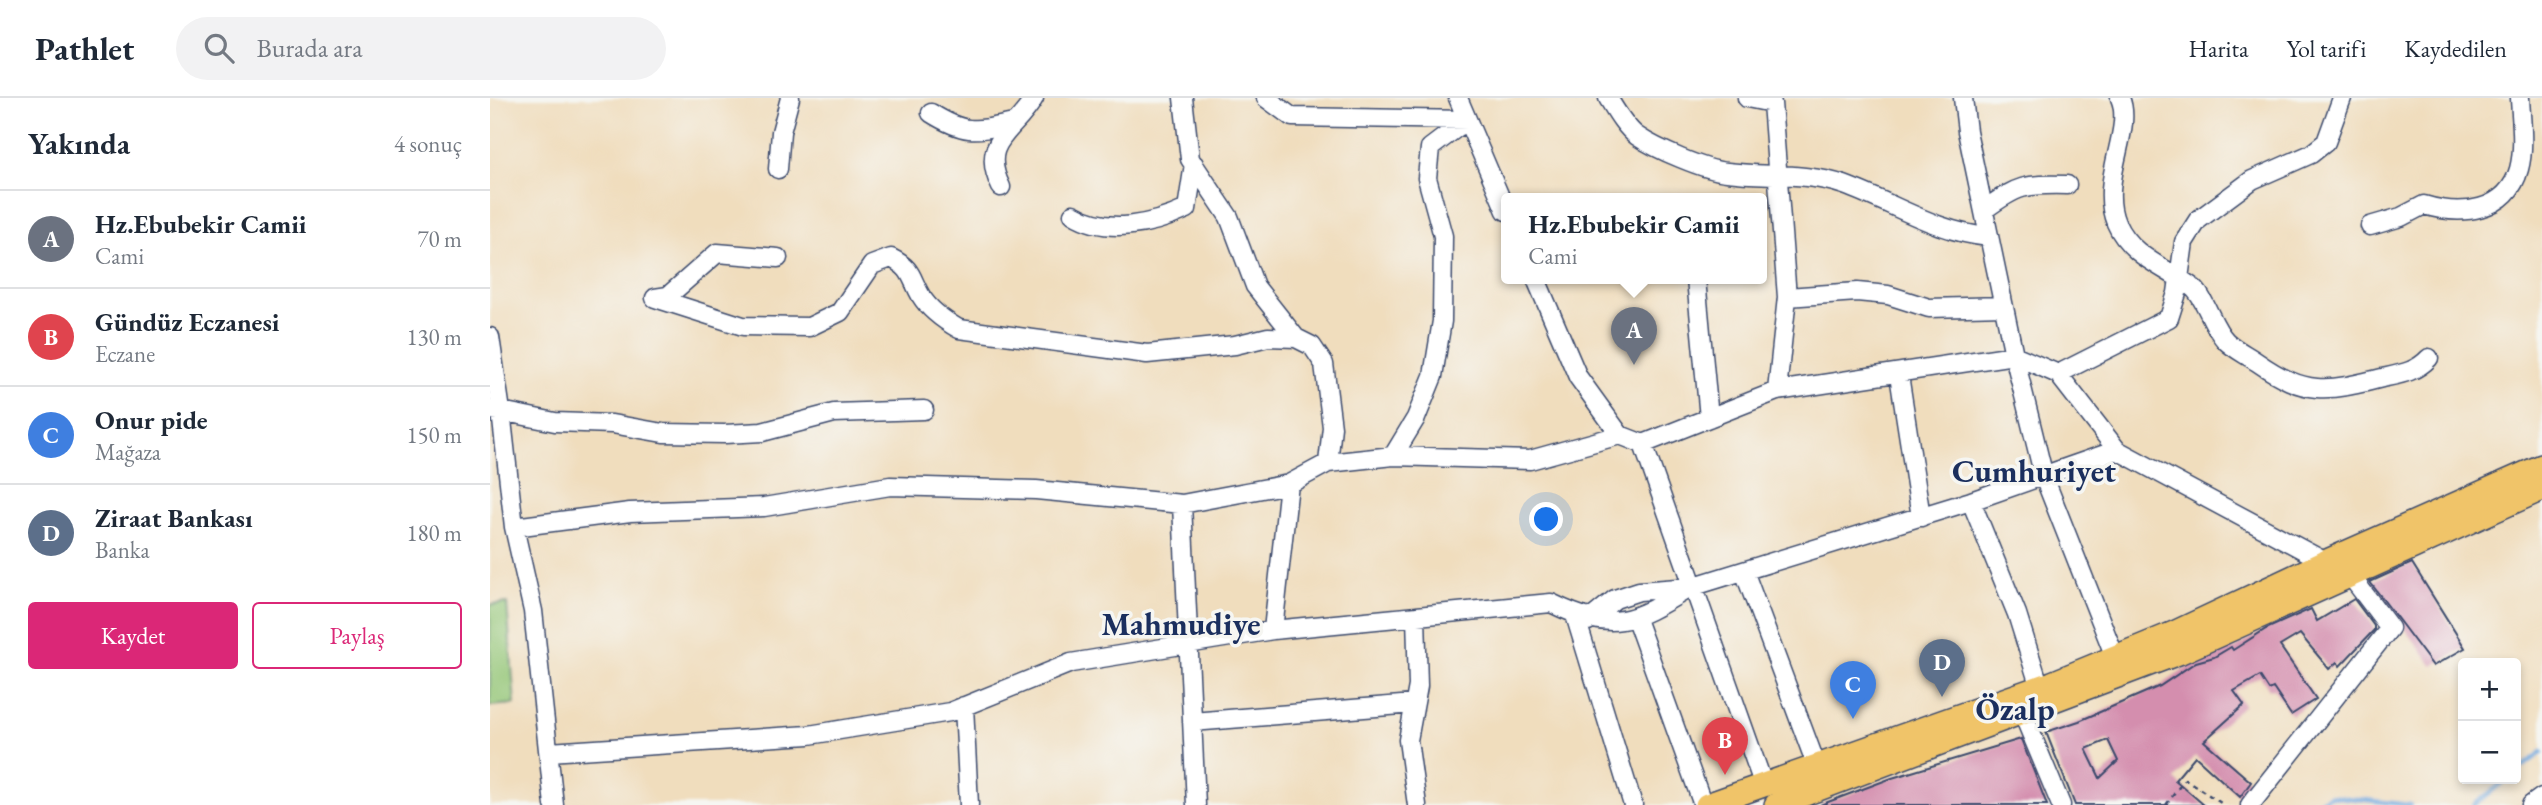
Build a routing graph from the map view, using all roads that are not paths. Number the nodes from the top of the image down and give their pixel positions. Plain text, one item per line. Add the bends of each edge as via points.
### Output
1 (790, 98) edge
2 (1034, 98) edge
3 (1183, 98) edge
4 (1266, 98) edge
5 (1458, 98) edge
6 (1608, 98) edge
7 (1747, 98) edge
8 (1964, 98) edge
9 (2120, 98) edge
10 (2342, 98) edge
11 (2520, 98) edge
12 (931, 113) dead end
13 (1467, 120) junction
14 (1014, 123) junction
15 (1194, 164) junction
16 (778, 169) dead end
17 (1777, 175) junction
18 (2067, 185) dead end
19 (1001, 187) dead end
20 (1501, 199) edge
21 (1984, 210) junction
22 (1073, 214) dead end
23 (2370, 226) dead end
24 (1989, 237) junction
25 (778, 258) dead end
26 (2178, 279) junction
27 (1537, 284) edge
28 (1696, 284) edge
29 (1787, 297) junction
30 (2003, 306) junction
31 (490, 337) edge
32 (1296, 338) junction
33 (2014, 355) junction
34 (2430, 358) dead end
35 (1899, 374) junction
36 (2058, 374) junction
37 (1777, 391) junction
38 (496, 410) edge
39 (924, 410) dead end
40 (1709, 418) junction
41 (1620, 435) junction
42 (1643, 444) junction
43 (2117, 450) junction
44 (1393, 456) junction
45 (1328, 463) junction
46 (2542, 466) edge
47 (2044, 477) junction
48 (1289, 484) junction
49 (2542, 489) edge
50 (1971, 501) junction
51 (1182, 503) junction
52 (1921, 517) junction
53 (514, 527) junction
54 (2325, 562) junction
55 (1744, 571) junction
56 (2350, 575) junction
57 (1691, 587) junction
58 (1416, 616) junction
59 (1581, 618) junction
60 (1636, 619) junction
61 (1273, 630) junction
62 (1189, 643) junction
63 (2115, 657) junction
64 (2040, 688) junction
65 (1415, 704) junction
66 (2018, 705) junction
67 (964, 706) junction
68 (1192, 722) junction
69 (549, 752) junction
70 (1817, 767) junction
71 (2542, 797) edge
72 (1775, 800) edge
73 (554, 805) edge
74 (969, 805) edge
75 (1196, 805) edge
76 (1417, 805) edge
77 (1633, 805) edge
78 (1705, 805) edge
79 (2061, 805) edge
80 (2250, 805) edge
81 (2531, 805) edge

1 - 16 street
2 - 14 street
3 - 15 street
4 - 13 street via 1292,117
5 - 13 street
6 - 17 street via 1636,135 1660,148 1724,172
7 - 17 street via 1772,103
8 - 21 street
9 - 26 street via 2126,111 2110,189 2116,222 2131,248
10 - 26 street via 2326,142 2311,154 2252,180 2197,220 2184,242
11 - 23 street via 2519,170 2504,195 2477,211 2448,212 2424,205 2401,218
12 - 14 street via 973,131
13 - 20 street
13 - 44 street via 1430,148 1427,178 1443,236 1442,321 1433,376 1416,418
14 - 19 street via 994,148 993,171
15 - 22 street via 1188,209 1174,215 1107,227
15 - 32 street via 1229,218 1255,286
17 - 24 street via 1843,185 1936,227
17 - 29 street
18 - 21 street via 2013,188
21 - 24 street
24 - 30 street
25 - 32 street via 717,253 668,296 654,298 743,326 809,327 840,312 872,265 891,258 907,267 922,298 942,320 960,330 1147,354 1268,337
26 - 34 street via 2195,289 2225,341 2285,382 2311,390 2355,385 2419,369
26 - 36 street via 2169,318
27 - 41 street via 1578,377
28 - 40 street
29 - 30 street via 1857,292 1888,295 1929,308
29 - 37 street
30 - 33 street
31 - 38 street
32 - 45 street via 1311,346 1324,364 1332,427
33 - 35 street
33 - 36 street
33 - 47 street
35 - 37 street
35 - 52 street
36 - 43 street
37 - 40 street
38 - 39 street via 555,422 725,434 762,432 834,413
38 - 53 street
40 - 42 street
41 - 42 street
41 - 44 street via 1530,460
42 - 57 street
43 - 47 street
43 - 54 street
44 - 45 street
45 - 48 street
46 - 54 main road
47 - 50 street
47 - 63 street
48 - 51 street
48 - 61 street
49 - 56 main road
50 - 52 street
50 - 64 street via 2017,614
51 - 53 street via 1036,489 890,486 764,507 630,512
51 - 62 street
52 - 55 street
53 - 69 street via 533,611
54 - 56 street
54 - 63 main road
55 - 57 street
55 - 70 street
56 - 66 main road via 2181,652
56 - 80 street via 2390,628
57 - 59 street via 1639,590
57 - 60 street
57 - 72 street
58 - 59 street via 1551,603
58 - 61 street
58 - 65 street
59 - 60 street
59 - 77 street
60 - 78 street
61 - 62 street
62 - 67 street via 1071,663
62 - 68 street
63 - 64 main road
64 - 66 main road
65 - 68 street
65 - 76 street via 1408,740
66 - 70 main road
66 - 72 main road
66 - 79 street
67 - 69 street via 809,735
67 - 74 street
68 - 75 street
69 - 73 street
70 - 72 main road
71 - 81 street
72 - 78 main road

